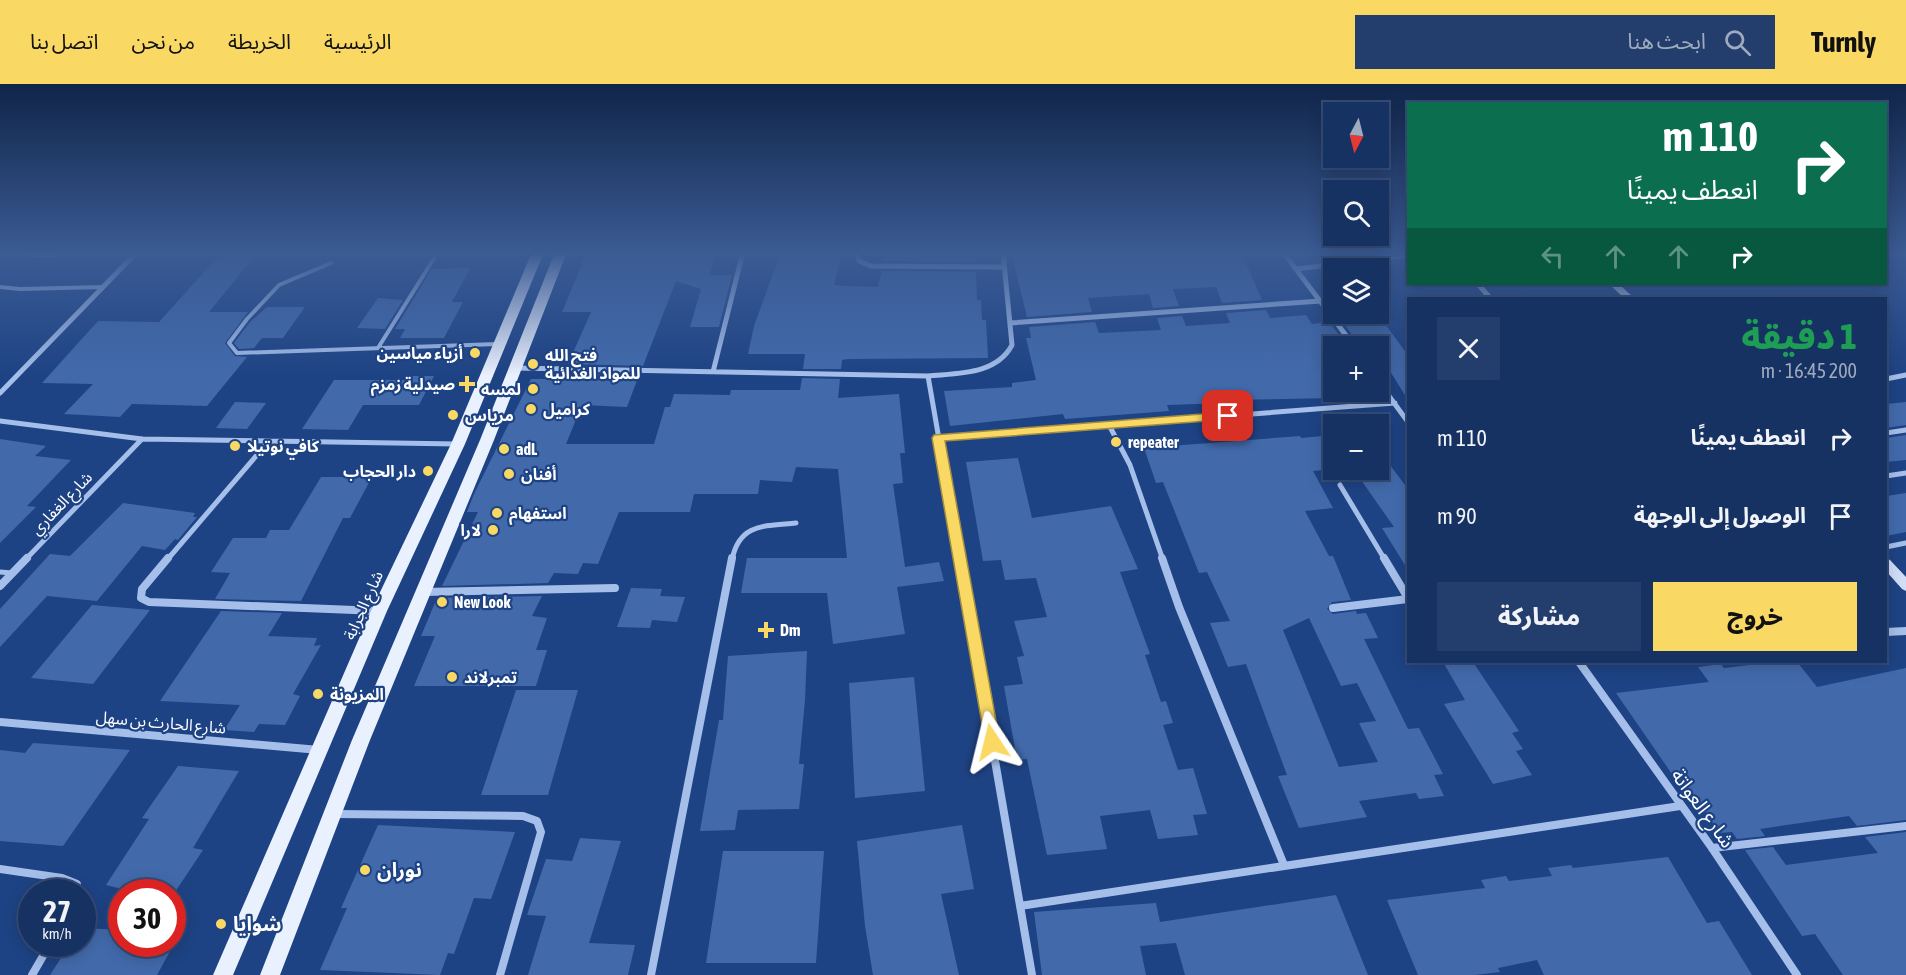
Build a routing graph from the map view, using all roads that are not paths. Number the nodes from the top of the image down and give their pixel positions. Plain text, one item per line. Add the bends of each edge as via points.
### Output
1 (97, 294) edge
2 (271, 294) edge
3 (412, 294) edge
4 (521, 294) edge
5 (544, 294) edge
6 (733, 294) edge
7 (1007, 294) edge
8 (1315, 294) edge
9 (1321, 301) junction
10 (1010, 323) junction
11 (1347, 336) edge
12 (500, 344) junction
13 (378, 348) junction
14 (514, 368) junction
15 (713, 372) junction
16 (1906, 375) edge
17 (928, 376) junction
18 (1887, 379) edge
19 (0, 393) edge
20 (1389, 395) edge
21 (1395, 403) junction
22 (0, 421) edge
23 (1407, 421) edge
24 (1109, 425) junction
25 (1906, 430) edge
26 (1887, 433) edge
27 (938, 438) junction
28 (142, 439) junction
29 (269, 441) junction
30 (458, 444) junction
31 (1906, 473) edge
32 (1887, 476) edge
33 (442, 477) junction
34 (471, 477) junction
35 (1340, 485) dead end
36 (796, 523) dead end
37 (1906, 543) edge
38 (1887, 547) edge
39 (1887, 564) edge
40 (0, 572) edge
41 (12, 573) junction
42 (0, 586) edge
43 (1906, 586) edge
44 (615, 588) dead end
45 (423, 592) junction
46 (1407, 597) edge
47 (1407, 599) edge
48 (1333, 608) dead end
49 (379, 611) junction
50 (1906, 631) edge
51 (1887, 632) edge
52 (1580, 663) edge
53 (0, 722) edge
54 (320, 750) junction
55 (1680, 806) junction
56 (334, 813) junction
57 (1906, 826) edge
58 (1712, 848) junction
59 (1284, 865) junction
60 (0, 869) edge
61 (64, 879) edge
62 (1020, 906) junction
63 (43, 957) edge
64 (32, 975) edge
65 (223, 975) edge
66 (270, 975) edge
67 (500, 975) edge
68 (651, 975) edge
69 (1032, 975) edge
70 (1797, 975) edge

1 - 19 street
2 - 13 lane via 229,343 237,352
3 - 13 lane
4 - 12 main road, شارع الجرابة
5 - 14 main road
6 - 15 street
7 - 10 street
8 - 9 street
9 - 10 street
9 - 11 street
10 - 17 street via 1012,345 999,363 972,371
12 - 13 lane
12 - 30 main road, شارع الجرابة
14 - 15 street
14 - 34 main road
15 - 17 street
16 - 18 street
17 - 27 street
20 - 21 street
21 - 23 street
21 - 24 street
22 - 28 street
24 - 27 street
24 - 59 street via 1130,465 1179,607
25 - 26 street
27 - 62 street
28 - 29 street
28 - 41 street, شارع الغفاري
29 - 30 street
29 - 49 street via 142,589 141,598 148,602
30 - 33 main road, شارع الجرابة
31 - 32 street
33 - 34 main road
33 - 49 main road, شارع الجرابة
34 - 45 main road
35 - 46 street
36 - 68 street via 755,527 739,536 734,549
37 - 38 street
39 - 43 street
40 - 41 lane
41 - 42 street, شارع الغفاري
44 - 45 street
45 - 56 main road via 360,740
47 - 48 street
49 - 54 main road, شارع الجرابة
50 - 51 street
52 - 55 street, شارع العواتة
53 - 54 street, شارع الحارث بن سهل
54 - 65 main road, شارع الجرابة
55 - 58 street, شارع العواتة
55 - 59 street
56 - 66 main road
56 - 67 street via 524,816 537,820 541,832
57 - 58 street
58 - 70 street, شارع العواتة
59 - 62 street
60 - 61 street
62 - 69 street
63 - 64 street

